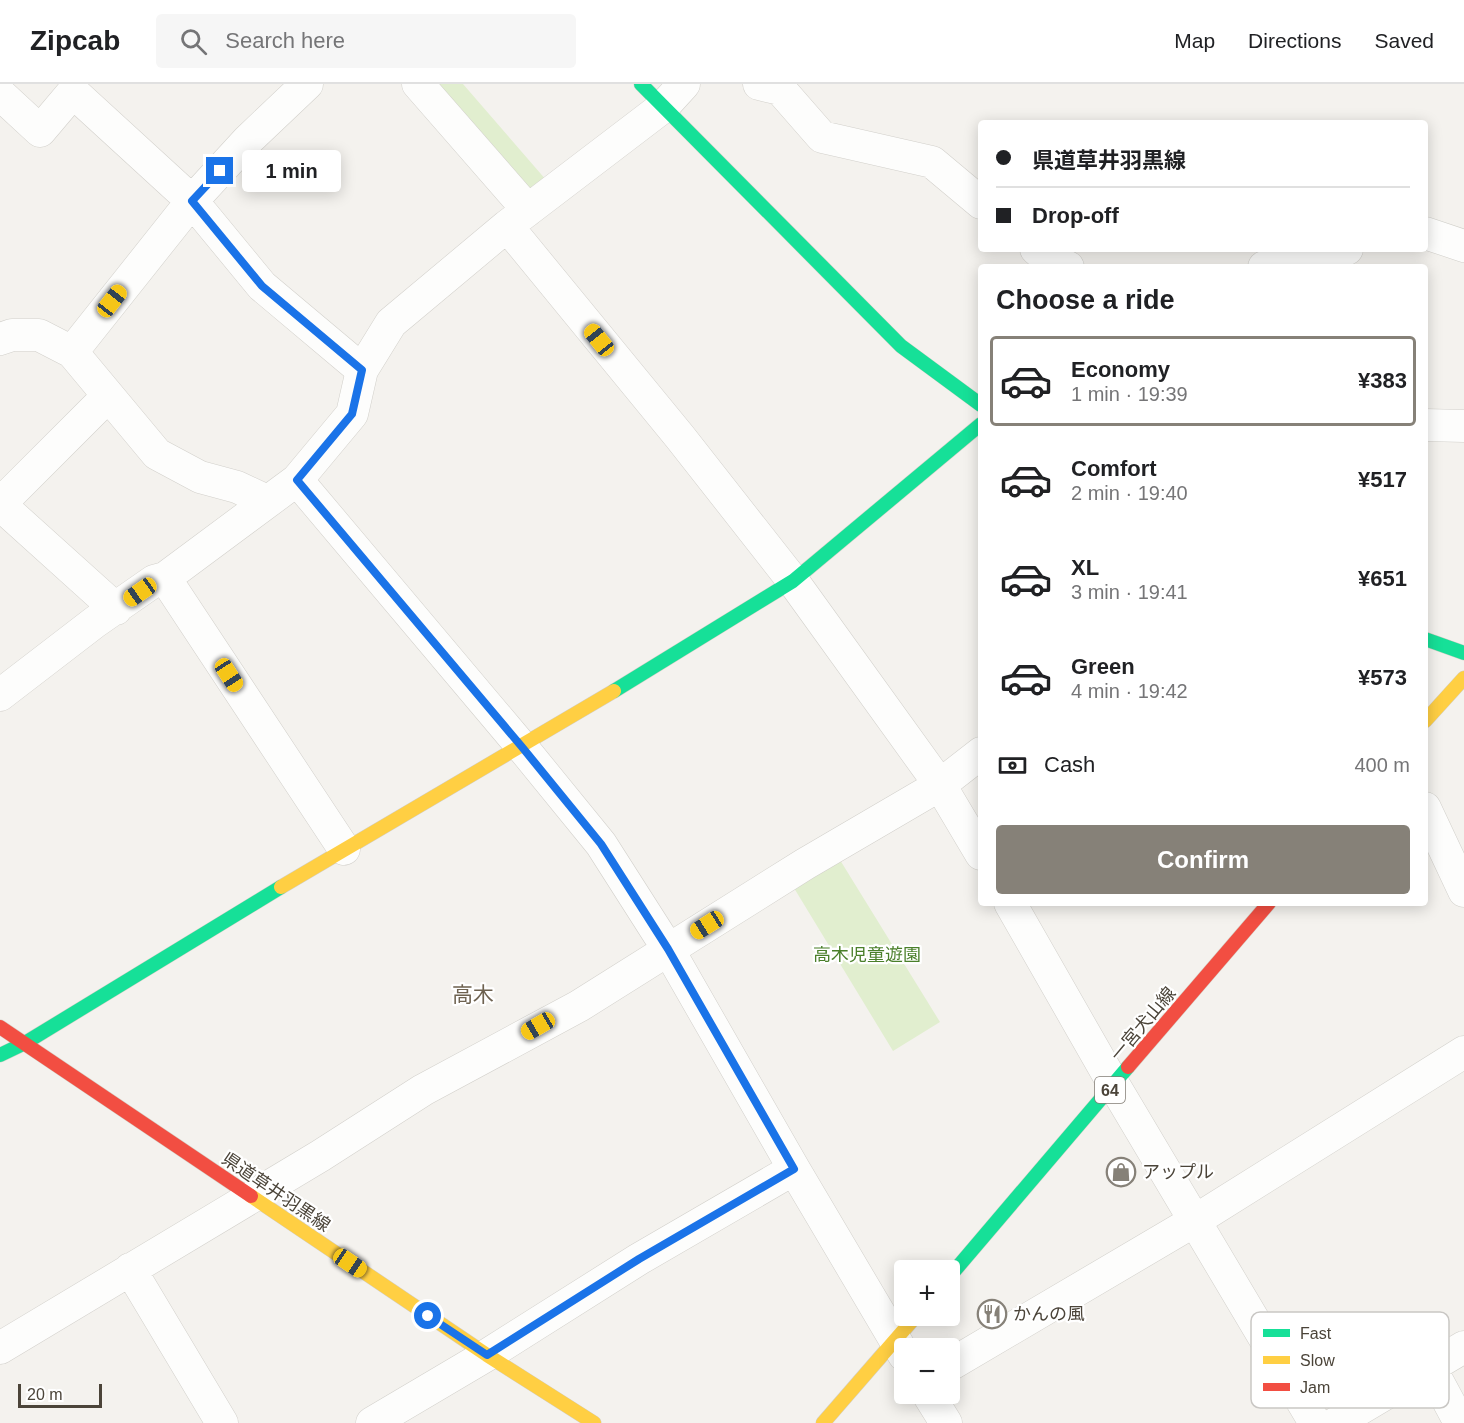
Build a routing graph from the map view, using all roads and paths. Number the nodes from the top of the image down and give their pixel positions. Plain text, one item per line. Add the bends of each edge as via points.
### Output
1 (307, 84) edge
2 (418, 84) edge
3 (641, 84) edge
4 (684, 84) edge
5 (759, 84) edge
6 (0, 94) edge
7 (663, 107) junction
8 (978, 200) edge
9 (192, 201) junction
10 (518, 218) junction
11 (1428, 234) edge
12 (1464, 246) edge
13 (1040, 252) edge
14 (1333, 252) edge
15 (1054, 264) edge
16 (1278, 264) edge
17 (0, 339) edge
18 (72, 352) junction
19 (362, 370) junction
20 (108, 396) junction
21 (978, 403) edge
22 (1428, 425) edge
23 (1464, 426) edge
24 (978, 427) edge
25 (297, 480) junction
26 (267, 501) junction
27 (165, 578) junction
28 (793, 581) junction
29 (116, 609) junction
30 (1428, 640) edge
31 (1464, 653) edge
32 (1464, 678) edge
33 (0, 695) edge
34 (1428, 718) edge
35 (522, 747) junction
36 (978, 755) edge
37 (940, 785) junction
38 (1428, 814) edge
39 (344, 849) junction
40 (978, 849) edge
41 (1464, 891) edge
42 (1012, 906) edge
43 (1266, 906) edge
44 (668, 949) junction
45 (6, 1037) edge
46 (1464, 1052) edge
47 (1114, 1085) junction
48 (794, 1169) junction
49 (252, 1198) junction
50 (1196, 1220) junction
51 (960, 1264) edge
52 (130, 1269) junction
53 (1251, 1313) edge
54 (895, 1338) edge
55 (1464, 1347) edge
56 (0, 1348) edge
57 (894, 1353) edge
58 (487, 1355) junction
59 (1449, 1356) edge
60 (960, 1359) edge
61 (1449, 1402) edge
62 (934, 1404) edge
63 (1307, 1408) edge
64 (1361, 1408) edge
65 (222, 1423) edge
66 (372, 1423) edge
67 (594, 1423) edge
68 (823, 1423) edge
69 (946, 1423) edge
70 (1316, 1423) edge
71 (1336, 1423) edge
72 (1460, 1423) edge

1 - 9 street
2 - 10 street
3 - 7 street
4 - 7 street
5 - 8 street via 780,89 822,136 932,162
6 - 9 street via 40,131 72,92
7 - 10 street
7 - 21 street via 901,346
9 - 18 street
9 - 19 street via 262,286
10 - 19 street via 391,323
10 - 28 street via 680,437
11 - 12 street
13 - 15 street
14 - 16 street
17 - 18 street via 39,335
18 - 20 street
19 - 25 street via 352,414
20 - 26 street via 157,454 200,477 237,487
20 - 29 street via 4,499 4,509
22 - 23 street
24 - 28 street
25 - 26 street
25 - 35 street
26 - 27 street
27 - 29 street via 154,581
27 - 39 street
28 - 35 street
28 - 37 street
29 - 33 street
30 - 31 street
32 - 34 street
35 - 39 street
35 - 44 street via 601,844
36 - 37 street
37 - 40 street
37 - 44 street
38 - 41 street
39 - 45 street
42 - 47 street
43 - 47 street, 一宮犬山線 / 64
44 - 48 street
44 - 49 street via 579,1005 423,1090
45 - 49 street, 県道草井羽黒線
46 - 50 street
47 - 50 street
47 - 51 street, 一宮犬山線 / 64
48 - 54 street
48 - 58 street via 639,1259
49 - 52 street
49 - 58 street, 県道草井羽黒線
50 - 53 street
50 - 60 street
52 - 56 street
52 - 65 street
55 - 59 street
57 - 68 street
58 - 66 street
58 - 67 street, 県道草井羽黒線
61 - 72 street
62 - 69 street
63 - 70 street
64 - 71 street

